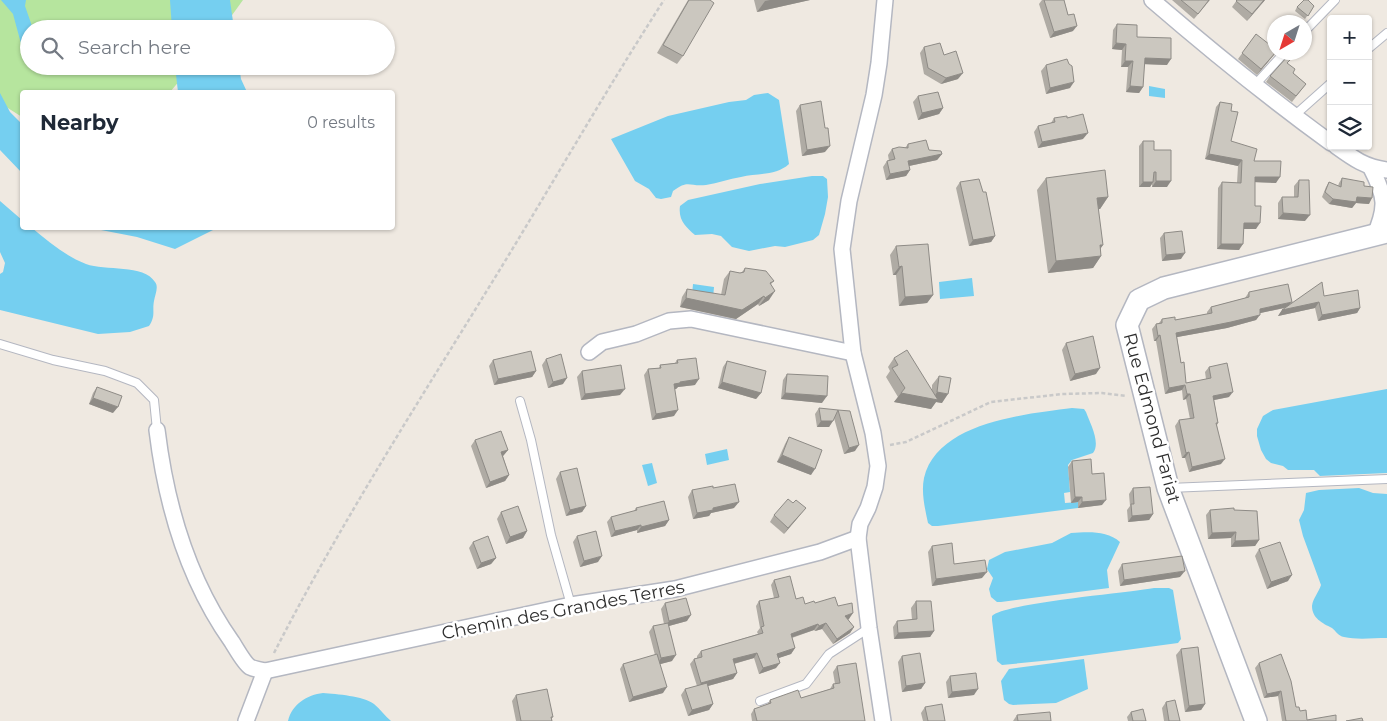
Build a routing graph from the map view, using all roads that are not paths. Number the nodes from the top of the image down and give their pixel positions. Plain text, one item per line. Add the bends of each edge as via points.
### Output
1 (885, 0) edge
2 (1152, 0) edge
3 (1335, 0) edge
4 (1312, 24) edge
5 (1387, 32) edge
6 (1372, 45) edge
7 (1278, 60) edge
8 (1254, 86) junction
9 (1327, 87) edge
10 (1294, 116) junction
11 (1327, 140) edge
12 (1341, 150) edge
13 (1371, 168) junction
14 (1387, 170) edge
15 (1380, 235) edge
16 (0, 344) edge
17 (589, 352) dead end
18 (853, 353) junction
19 (520, 401) dead end
20 (157, 430) joint
21 (1387, 479) edge
22 (1168, 488) junction
23 (858, 538) junction
24 (572, 605) junction
25 (869, 628) junction
26 (265, 671) junction
27 (760, 701) dead end
28 (246, 721) edge
29 (883, 721) edge
30 (1256, 721) edge

1 - 18 street via 874,95 849,201 842,249
2 - 8 street
3 - 4 lane
5 - 6 lane
7 - 8 lane
8 - 10 street
9 - 10 lane
10 - 11 street
12 - 13 street
13 - 14 street
13 - 15 street via 1380,184 1384,202
15 - 22 street, Rue Edmond Fariat via 1164,288 1139,300 1128,325
16 - 20 lane via 105,371 137,383 154,400
17 - 18 street via 602,342 636,334 669,321 690,319
18 - 23 street via 878,466 875,487 860,524
19 - 24 lane via 532,440 551,535
20 - 26 street via 161,463 181,540 198,584 249,667
21 - 22 lane
22 - 30 street, Rue Edmond Fariat
23 - 24 street, Chemin des Grandes Terres via 820,552 675,589
23 - 25 street
24 - 26 street, Chemin des Grandes Terres
25 - 27 lane via 829,654 806,684
25 - 29 street
26 - 28 street

